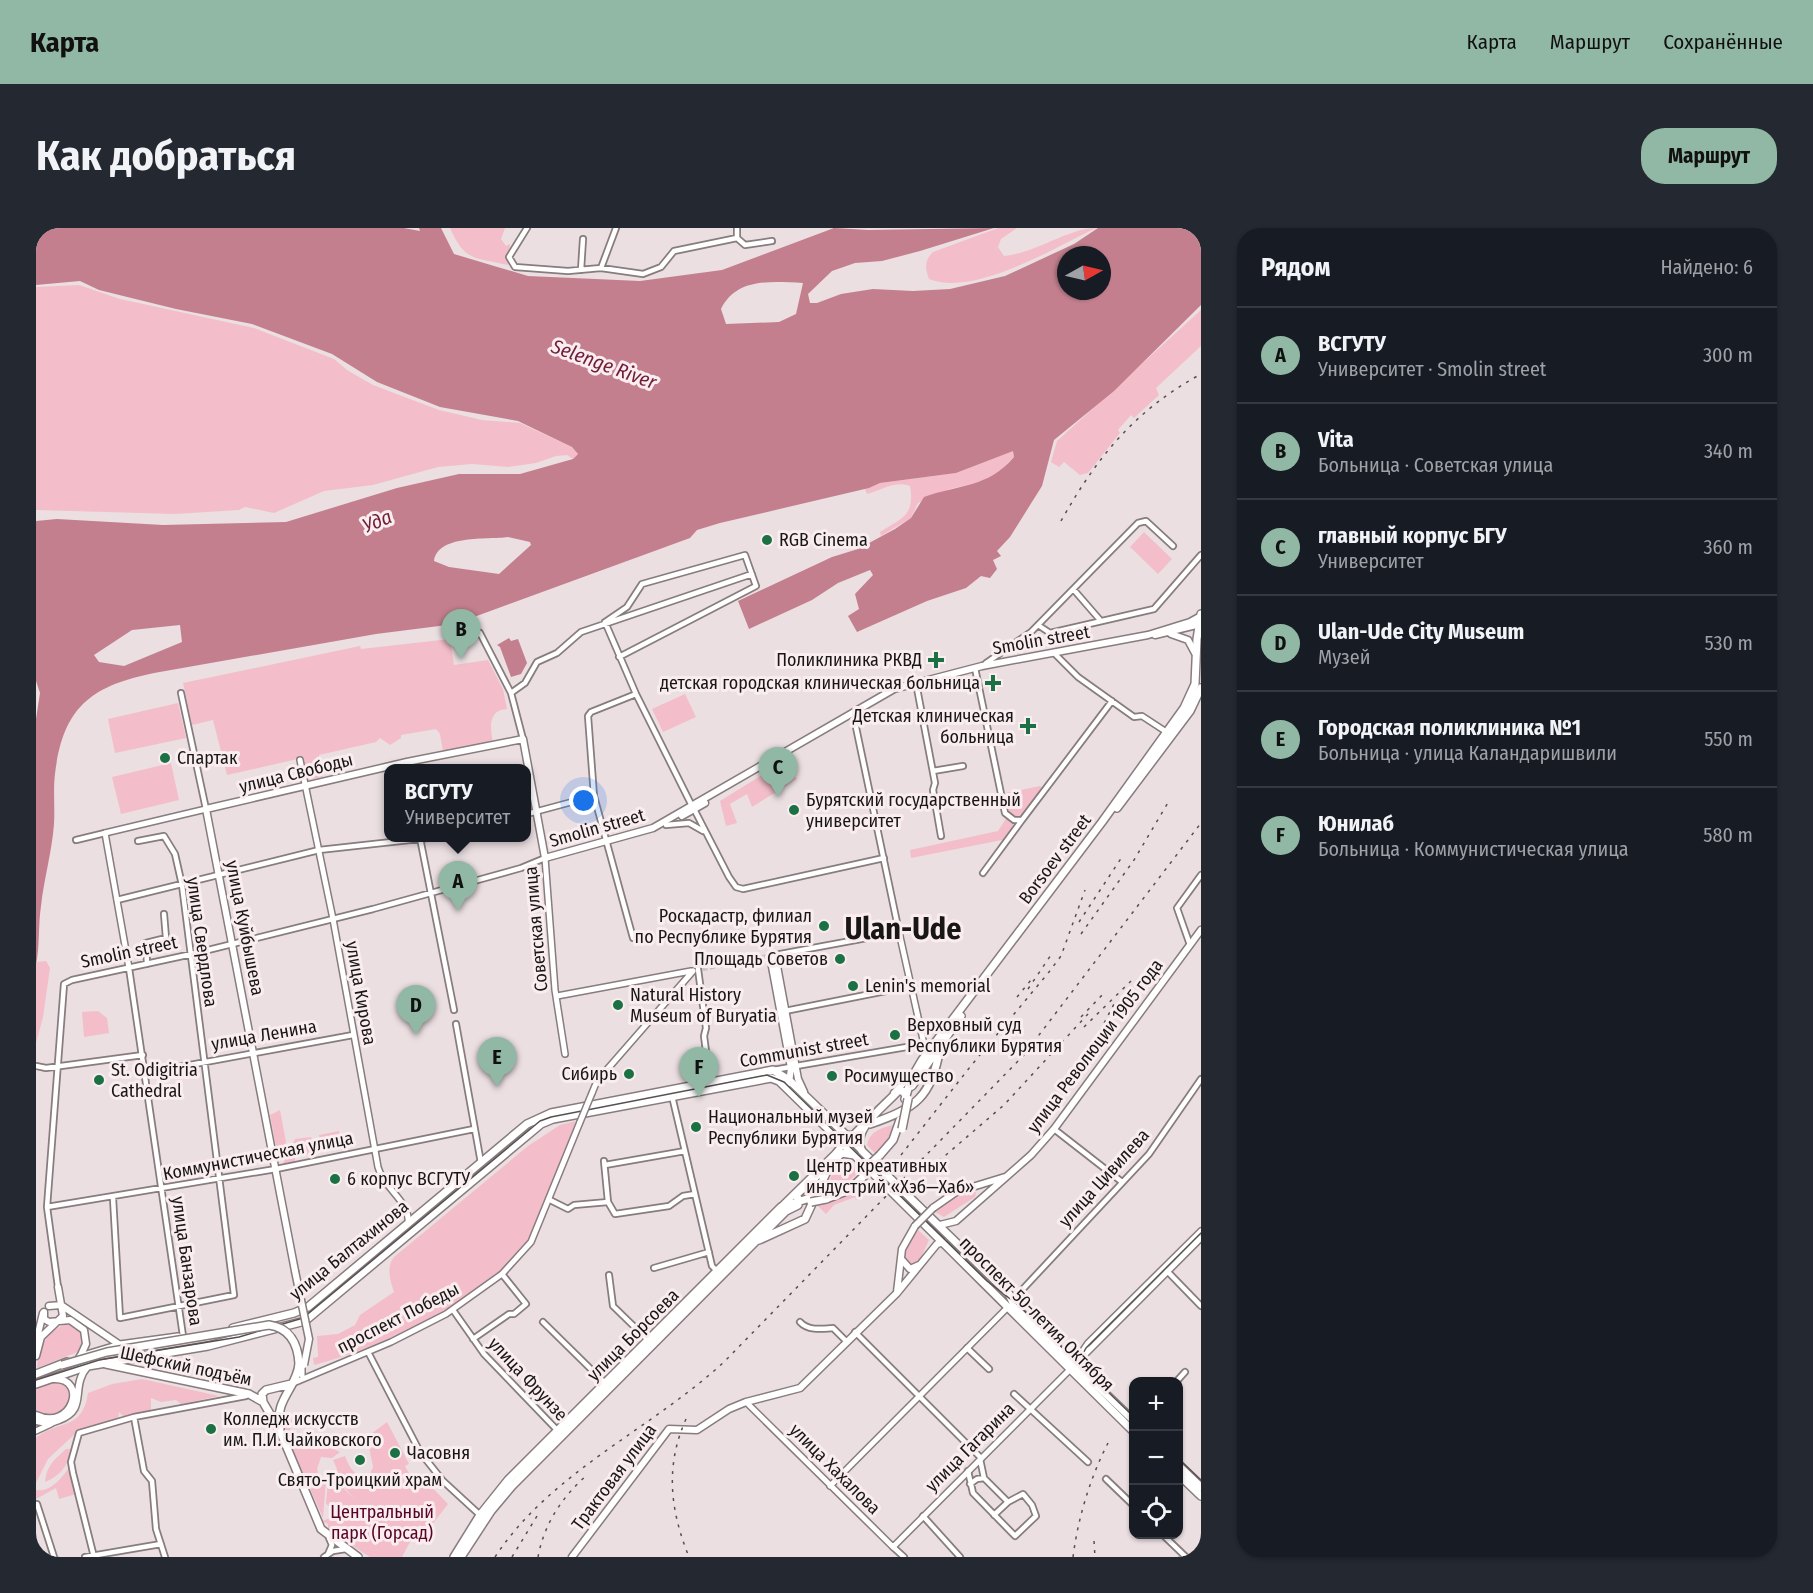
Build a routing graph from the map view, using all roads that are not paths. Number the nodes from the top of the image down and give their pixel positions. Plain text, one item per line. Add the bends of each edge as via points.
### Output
1 (527, 228) edge
2 (616, 228) edge
3 (737, 228) edge
4 (736, 238) junction
5 (583, 239) dead end
6 (772, 241) dead end
7 (601, 268) junction
8 (581, 270) junction
9 (1173, 546) dead end
10 (1201, 555) edge
11 (752, 574) junction
12 (1074, 590) junction
13 (1200, 620) edge
14 (1100, 621) junction
15 (605, 622) junction
16 (1038, 625) junction
17 (480, 633) dead end
18 (1164, 634) junction
19 (1148, 635) junction
20 (1010, 648) junction
21 (1055, 654) junction
22 (1196, 656) junction
23 (619, 657) junction
24 (1008, 662) junction
25 (982, 666) junction
26 (975, 670) junction
27 (916, 684) junction
28 (1201, 688) edge
29 (181, 693) dead end
30 (511, 693) junction
31 (636, 694) junction
32 (1112, 701) junction
33 (853, 715) junction
34 (1169, 733) junction
35 (523, 739) junction
36 (300, 760) dead end
37 (412, 764) edge
38 (528, 764) edge
39 (963, 766) dead end
40 (384, 770) edge
41 (933, 771) junction
42 (531, 780) edge
43 (305, 785) junction
44 (594, 796) junction
45 (693, 808) junction
46 (206, 809) junction
47 (537, 811) junction
48 (531, 813) edge
49 (1021, 820) junction
50 (666, 825) junction
51 (105, 833) junction
52 (707, 835) junction
53 (941, 836) dead end
54 (76, 840) dead end
55 (138, 841) dead end
56 (386, 842) edge
57 (421, 842) edge
58 (605, 844) junction
59 (319, 850) junction
60 (884, 858) junction
61 (545, 860) junction
62 (983, 873) dead end
63 (1201, 875) edge
64 (219, 876) junction
65 (182, 885) junction
66 (430, 894) junction
67 (117, 900) junction
68 (164, 914) dead end
69 (333, 919) junction
70 (1201, 930) edge
71 (899, 932) junction
72 (633, 938) dead end
73 (232, 944) junction
74 (1190, 945) junction
75 (192, 954) junction
76 (772, 955) joint
77 (147, 964) junction
78 (129, 968) junction
79 (695, 970) junction
80 (910, 986) junction
81 (556, 996) junction
82 (454, 1010) dead end
83 (783, 1012) junction
84 (456, 1024) dead end
85 (353, 1035) junction
86 (939, 1038) junction
87 (924, 1044) junction
88 (940, 1047) junction
89 (930, 1050) junction
90 (253, 1053) junction
91 (565, 1054) dead end
92 (143, 1055) junction
93 (707, 1059) dead end
94 (203, 1061) junction
95 (36, 1066) edge
96 (57, 1066) junction
97 (916, 1069) junction
98 (146, 1073) junction
99 (790, 1073) junction
100 (772, 1074) junction
101 (1201, 1079) edge
102 (792, 1094) junction
103 (806, 1095) junction
104 (672, 1096) junction
105 (906, 1098) junction
106 (540, 1120) junction
107 (871, 1120) junction
108 (474, 1129) junction
109 (1054, 1129) junction
110 (843, 1138) junction
111 (374, 1149) junction
112 (685, 1150) junction
113 (858, 1153) junction
114 (837, 1157) junction
115 (881, 1157) junction
116 (481, 1162) junction
117 (276, 1169) junction
118 (1009, 1176) junction
119 (218, 1180) junction
120 (1122, 1182) junction
121 (972, 1187) junction
122 (162, 1190) junction
123 (695, 1194) junction
124 (112, 1198) junction
125 (978, 1199) junction
126 (550, 1200) junction
127 (799, 1200) junction
128 (811, 1200) junction
129 (608, 1202) junction
130 (781, 1207) junction
131 (47, 1208) junction
132 (408, 1223) junction
133 (940, 1225) junction
134 (1201, 1231) edge
135 (391, 1238) junction
136 (1201, 1238) edge
137 (756, 1241) junction
138 (941, 1243) junction
139 (397, 1246) junction
140 (709, 1252) junction
141 (901, 1257) junction
142 (922, 1263) junction
143 (654, 1268) dead end
144 (1167, 1271) junction
145 (502, 1274) junction
146 (720, 1274) junction
147 (609, 1275) dead end
148 (58, 1287) junction
149 (1022, 1290) dead end
150 (897, 1293) junction
151 (177, 1306) junction
152 (1006, 1306) junction
153 (1201, 1306) edge
154 (63, 1307) junction
155 (1015, 1307) junction
156 (46, 1309) junction
157 (453, 1310) junction
158 (58, 1322) junction
159 (543, 1322) dead end
160 (800, 1322) dead end
161 (855, 1332) junction
162 (183, 1336) junction
163 (473, 1339) junction
164 (649, 1341) junction
165 (846, 1341) junction
166 (36, 1342) edge
167 (120, 1345) junction
168 (967, 1348) junction
169 (368, 1352) junction
170 (36, 1356) edge
171 (80, 1357) junction
172 (101, 1364) junction
173 (1073, 1364) junction
174 (62, 1365) junction
175 (88, 1366) junction
176 (989, 1369) dead end
177 (301, 1370) junction
178 (40, 1372) edge
179 (1185, 1372) dead end
180 (1180, 1377) edge
181 (309, 1378) junction
182 (47, 1380) junction
183 (36, 1384) edge
184 (291, 1384) junction
185 (608, 1386) junction
186 (221, 1388) junction
187 (272, 1390) junction
188 (1014, 1394) dead end
189 (253, 1395) junction
190 (918, 1397) junction
191 (223, 1398) junction
192 (282, 1398) junction
193 (262, 1402) junction
194 (746, 1402) junction
195 (1030, 1408) junction
196 (279, 1409) junction
197 (269, 1412) junction
198 (36, 1415) edge
199 (1129, 1416) edge
200 (134, 1417) junction
201 (36, 1420) edge
202 (54, 1423) junction
203 (36, 1431) edge
204 (280, 1431) junction
205 (1133, 1431) edge
206 (560, 1433) junction
207 (980, 1459) junction
208 (1088, 1462) dead end
209 (1183, 1469) edge
210 (968, 1471) junction
211 (1183, 1476) edge
212 (984, 1478) junction
213 (1106, 1479) dead end
214 (970, 1484) junction
215 (830, 1486) junction
216 (1199, 1486) edge
217 (1201, 1496) edge
218 (1129, 1501) edge
219 (1008, 1502) junction
220 (38, 1504) edge
221 (480, 1515) junction
222 (994, 1515) junction
223 (923, 1516) junction
224 (330, 1538) junction
225 (1167, 1539) edge
226 (161, 1544) junction
227 (893, 1546) junction
228 (346, 1549) junction
229 (114, 1551) junction
230 (326, 1555) edge
231 (94, 1556) edge
232 (54, 1557) edge
233 (85, 1557) edge
234 (108, 1557) edge
235 (165, 1557) edge
236 (358, 1557) edge
237 (454, 1557) edge
238 (461, 1557) edge
239 (572, 1557) edge
240 (903, 1557) edge
241 (960, 1557) edge
242 (1186, 1557) edge

1 - 8 street via 508,257 515,267
2 - 7 street
3 - 4 street
4 - 6 street via 745,245
4 - 7 street via 674,251 654,271 631,274
5 - 8 street
7 - 8 street
9 - 12 street via 1146,522 1138,523
10 - 14 street via 1154,609
11 - 15 street
11 - 15 street via 745,555 642,585 627,607
11 - 23 street via 756,586
12 - 14 street
12 - 16 street
13 - 18 main road, Smolin street
13 - 19 main road, Smolin street
13 - 22 main road, Borsoev street
14 - 16 street via 1050,633
15 - 23 street
15 - 30 street via 581,632 557,653 537,662 525,683
16 - 20 street
17 - 30 street, Советская улица
18 - 19 main road, Smolin street
18 - 21 main road
18 - 22 main road, Smolin street via 1188,640
19 - 21 main road, Smolin street
20 - 24 street
20 - 25 street
21 - 24 main road, Smolin street
21 - 26 main road
21 - 32 street via 1078,677
22 - 34 main road, Borsoev street via 1192,695
23 - 31 street
24 - 25 main road, Smolin street
25 - 26 main road, Smolin street
26 - 27 main road, Smolin street
26 - 49 street via 1005,813
27 - 33 main road, Smolin street via 888,692
27 - 41 street
28 - 34 main road, Borsoev street via 1196,701
29 - 46 street, улица Куйбышева
30 - 35 street, Советская улица
31 - 44 street via 589,713
31 - 45 street
32 - 34 street via 1134,717 1142,716
32 - 49 street
33 - 45 main road, Smolin street
33 - 60 street
34 - 86 main road, Borsoev street
34 - 88 main road, Borsoev street
35 - 37 main road, улица Свободы
35 - 38 main road, Советская улица
36 - 43 street, улица Кирова
39 - 41 street
40 - 43 main road, улица Свободы
41 - 53 street
42 - 47 main road, Советская улица
43 - 46 main road, улица Свободы
43 - 59 street, улица Кирова
44 - 47 street
44 - 58 street
45 - 50 main road
45 - 52 street
45 - 58 main road, Smolin street via 653,828
46 - 51 street, улица Свободы
46 - 64 main road, улица Куйбышева
47 - 48 street
47 - 61 main road, Советская улица
49 - 62 street
50 - 52 street via 689,823
50 - 58 main road
51 - 54 street, улица Свободы
51 - 67 street, улица Банзарова
52 - 60 street via 729,877 743,888
55 - 65 street, улица Свердлова via 164,837 175,854
56 - 59 street
57 - 66 street
58 - 61 main road, Smolin street
58 - 72 street
59 - 64 street
59 - 69 street, улица Кирова
60 - 71 street
61 - 66 street, Smolin street
61 - 81 street, Советская улица
63 - 74 street via 1177,908
64 - 65 street
64 - 73 main road, улица Куйбышева
65 - 67 street
65 - 75 street, улица Свердлова
66 - 69 street, Smolin street
66 - 82 street
67 - 78 street, улица Банзарова
68 - 77 street via 166,938 146,943
69 - 73 street, Smolin street
69 - 85 street, улица Кирова
70 - 74 main road, улица Революции 1905 года
71 - 76 street
71 - 80 street
73 - 75 street, Smolin street
73 - 90 main road, улица Куйбышева
74 - 109 main road, улица Революции 1905 года
75 - 77 street, Smolin street
75 - 94 street, улица Свердлова
76 - 83 main road
77 - 78 street, Smolin street
78 - 92 street, улица Банзарова
78 - 96 street, Smolin street via 64,984
79 - 81 street
79 - 93 street via 706,1028
79 - 126 street, проспект Победы, bridge via 597,1081
80 - 83 street
80 - 87 street
81 - 91 street, Советская улица
83 - 99 main road
84 - 108 street
85 - 90 street, улица Ленина
85 - 111 street, улица Кирова
86 - 87 street
86 - 89 main road, Borsoev street
87 - 89 street
87 - 99 street, Communist street
88 - 105 main road, Borsoev street
88 - 107 main road, Borsoev street via 930,1084 921,1099 887,1118
89 - 97 main road, Borsoev street
90 - 94 street, улица Ленина
90 - 117 main road, улица Куйбышева
92 - 96 street
92 - 98 street, улица Банзарова
94 - 98 street, улица Ленина
94 - 119 street, улица Свердлова
95 - 96 street
96 - 131 street
97 - 105 main road, Borsoev street
97 - 107 main road
98 - 122 street, улица Банзарова
99 - 100 main road
99 - 102 main road
99 - 103 main road
99 - 103 main road
100 - 102 main road
100 - 104 main road
100 - 106 main road, Communist street
101 - 120 street, улица Цивилева via 1149,1154
102 - 110 main road
103 - 110 main road
104 - 106 main road
104 - 112 street
105 - 107 main road via 903,1091 898,1091
105 - 115 main road, Borsoev street, bridge via 893,1140
105 - 115 main road, bridge via 902,1129
106 - 116 main road, улица Балтахинова
106 - 139 main road, улица Балтахинова
107 - 110 main road, Borsoev street
107 - 113 main road via 858,1139
108 - 111 street, Коммунистическая улица
108 - 116 street
109 - 118 main road, улица Революции 1905 года
109 - 120 street
110 - 113 main road
110 - 130 main road, улица Борсоева via 835,1155
111 - 117 street, Коммунистическая улица
111 - 132 street, улица Кирова via 379,1174 408,1212
112 - 123 street
112 - 129 street via 605,1163
113 - 114 main road
113 - 133 main road
113 - 138 main road, проспект 50-летия Октября
114 - 127 main road via 796,1195
114 - 137 main road via 805,1219
115 - 128 main road, bridge via 849,1190
116 - 132 main road, улица Балтахинова
117 - 119 street, Коммунистическая улица
117 - 177 main road, улица Куйбышева, bridge via 309,1339
118 - 121 main road, улица Революции 1905 года
118 - 125 main road, улица Революции 1905 года
119 - 122 street, Коммунистическая улица
119 - 151 street, улица Свердлова via 234,1295
120 - 149 street, улица Цивилева
121 - 125 main road via 980,1192
121 - 141 main road, улица Революции 1905 года, bridge via 948,1196 933,1208 904,1242
122 - 124 street, Коммунистическая улица
122 - 151 street, улица Банзарова
123 - 129 street via 683,1196 669,1206 615,1214
123 - 140 street
124 - 131 street, Коммунистическая улица
124 - 151 street via 120,1318
125 - 133 main road, улица Революции 1905 года via 953,1224
126 - 129 street via 568,1209
126 - 145 street, проспект Победы via 531,1242
127 - 128 main road
127 - 130 main road
128 - 137 main road, улица Борсоева via 791,1208
130 - 146 main road, улица Борсоева
131 - 148 street
132 - 135 main road, улица Балтахинова
133 - 155 main road, проспект 50-летия Октября via 1009,1294
134 - 173 street, улица Гагарина via 1088,1343
135 - 139 main road
135 - 162 main road, улица Балтахинова via 301,1310
136 - 144 street
137 - 146 main road, улица Борсоева
138 - 142 main road
138 - 152 main road, проспект 50-летия Октября
139 - 172 main road, улица Балтахинова via 298,1324 208,1346
140 - 143 street
140 - 146 street via 712,1266
141 - 142 main road via 910,1269
141 - 150 main road, улица Революции 1905 года
142 - 150 main road
144 - 153 street
144 - 173 street
145 - 157 street, проспект Победы
145 - 163 street via 526,1304
146 - 164 main road, улица Борсоева
146 - 185 main road, улица Борсоева
147 - 164 street via 613,1306
148 - 154 main road
148 - 156 main road
150 - 161 main road
151 - 162 street, улица Банзарова
152 - 155 street
152 - 168 street
152 - 173 main road, проспект 50-летия Октября
154 - 156 main road via 56,1304
154 - 158 main road
154 - 167 main road
155 - 173 main road, проспект 50-летия Октября
156 - 158 main road via 46,1321
156 - 166 main road
157 - 163 street, улица Фрунзе
157 - 169 street, проспект Победы
158 - 170 main road via 41,1337
158 - 171 main road via 73,1321 84,1330 86,1344
159 - 185 street
160 - 165 street via 813,1328 833,1328
161 - 165 main road
161 - 190 street
162 - 167 main road, улица Балтахинова
163 - 206 street, улица Фрунзе
164 - 185 main road, улица Борсоева
165 - 194 main road via 800,1388
167 - 171 main road, улица Балтахинова
168 - 176 street
168 - 190 street
169 - 181 street, проспект Победы
169 - 221 street via 428,1463
171 - 174 main road, улица Балтахинова
172 - 175 main road, улица Балтахинова
172 - 186 main road, Шефский подъём
173 - 195 street, улица Гагарина
173 - 199 main road, проспект 50-летия Октября
173 - 205 main road, проспект 50-летия Октября
174 - 177 main road, bridge via 107,1352 269,1325 290,1335
174 - 178 main road, улица Балтахинова
175 - 182 main road, улица Балтахинова
175 - 202 main road via 78,1382 76,1409
177 - 181 street
177 - 184 main road
179 - 180 street
181 - 184 street, проспект Победы
182 - 183 main road, улица Балтахинова
182 - 198 main road via 66,1382 73,1392 73,1403 55,1417
184 - 187 main road
184 - 192 main road
185 - 206 main road, улица Борсоева
186 - 189 main road, Шефский подъём
186 - 191 street
187 - 192 main road
187 - 193 main road via 263,1392
188 - 195 street
189 - 191 street
189 - 193 main road, Шефский подъём
190 - 207 street
190 - 215 street
191 - 200 street
192 - 196 main road
193 - 197 main road
194 - 215 street, улица Хахалова
194 - 239 main road, Трактовая улица via 697,1430 672,1427 663,1435
195 - 207 street, улица Гагарина
195 - 208 street
196 - 197 main road
196 - 204 main road
197 - 204 main road
200 - 226 street via 144,1471 152,1479
200 - 231 street via 79,1433 72,1473
201 - 202 main road
202 - 203 street
204 - 224 main road via 316,1521
206 - 221 main road, улица Борсоева via 508,1480
206 - 238 main road, улица Борсоева via 499,1500
207 - 210 street, улица Гагарина
207 - 212 street
209 - 216 main road
210 - 214 street
210 - 223 street, улица Гагарина
211 - 216 main road
212 - 214 street
212 - 219 street
213 - 218 street
214 - 222 street via 973,1493
215 - 227 street, улица Хахалова
216 - 217 main road
219 - 222 street
219 - 222 street via 1023,1494 1036,1516 1016,1536
220 - 232 street
221 - 237 main road, улица Борсоева
223 - 227 street, улица Гагарина
223 - 241 street
224 - 228 main road
224 - 230 street via 332,1545
225 - 242 street
226 - 229 street
226 - 235 street
227 - 240 street, улица Хахалова
228 - 230 street
228 - 236 main road
229 - 231 street
229 - 234 street
231 - 233 street

